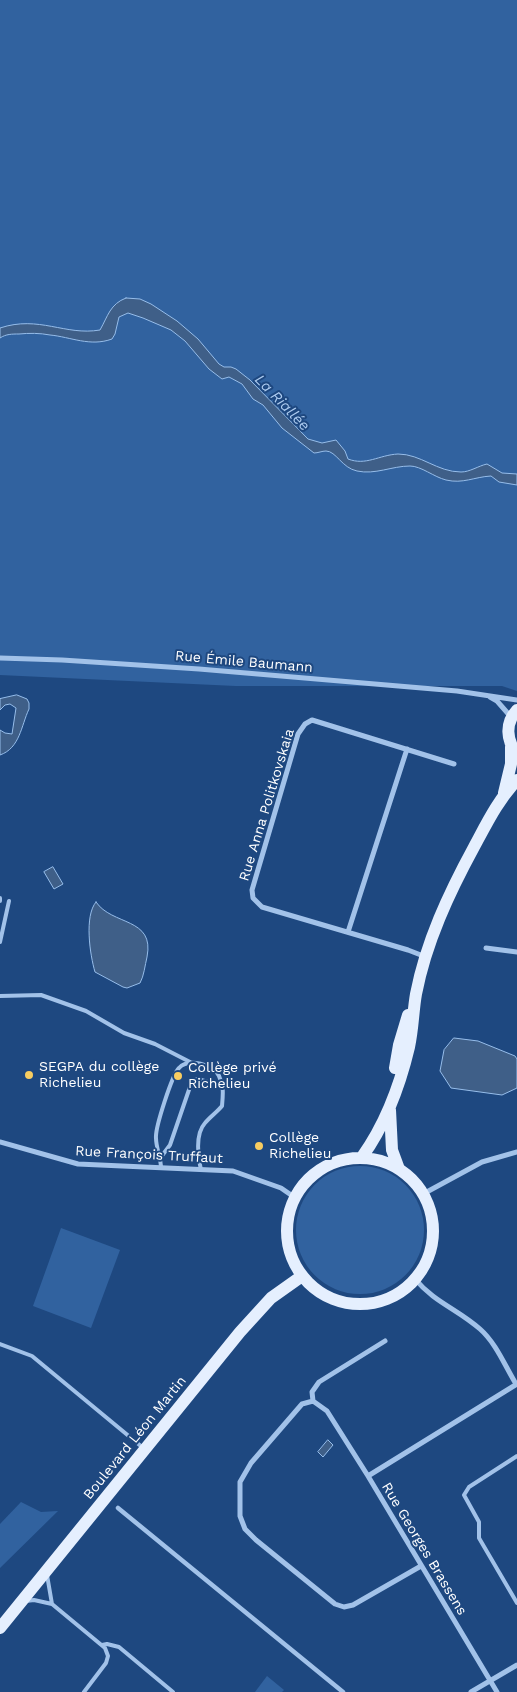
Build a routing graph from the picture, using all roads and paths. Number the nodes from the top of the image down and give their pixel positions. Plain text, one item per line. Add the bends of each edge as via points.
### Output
1 (0, 658) edge
2 (486, 695) junction
3 (517, 700) edge
4 (514, 714) edge
5 (407, 749) junction
6 (514, 750) edge
7 (454, 764) dead end
8 (517, 780) edge
9 (504, 794) junction
10 (8, 901) dead end
11 (348, 932) junction
12 (0, 942) edge
13 (486, 948) dead end
14 (517, 952) edge
15 (426, 957) junction
16 (0, 996) edge
17 (190, 1062) junction
18 (224, 1087) junction
19 (390, 1106) junction
20 (0, 1142) edge
21 (517, 1152) edge
22 (160, 1157) junction
23 (362, 1158) junction
24 (161, 1168) junction
25 (399, 1169) junction
26 (201, 1170) junction
27 (423, 1194) junction
28 (294, 1197) junction
29 (302, 1276) junction
30 (415, 1279) junction
31 (384, 1341) dead end
32 (0, 1344) edge
33 (517, 1384) edge
34 (313, 1402) junction
35 (145, 1449) junction
36 (517, 1456) edge
37 (368, 1476) junction
38 (118, 1508) dead end
39 (421, 1566) junction
40 (48, 1569) junction
41 (21, 1602) junction
42 (517, 1603) edge
43 (52, 1604) junction
44 (0, 1628) edge
45 (102, 1645) junction
46 (517, 1665) edge
47 (490, 1680) junction
48 (84, 1692) edge
49 (173, 1692) edge
50 (343, 1692) edge
51 (471, 1692) edge
52 (498, 1692) edge

1 - 2 street, Rue Émile Baumann via 199,669
2 - 3 street, Rue Émile Baumann
2 - 4 street
4 - 6 main road via 508,727 508,737
5 - 7 street, Rue Anna Politkovskaia
5 - 11 street
5 - 11 street, Rue Anna Politkovskaia via 312,720 298,734 252,890 253,898 262,907
6 - 9 main road
8 - 9 main road
9 - 15 main road via 454,885
10 - 12 lane
11 - 15 street, Rue Anna Politkovskaia
13 - 14 street
15 - 19 main road via 399,1045
16 - 17 lane via 42,994 86,1011 124,1033
17 - 18 lane via 206,1065 218,1073
17 - 22 lane via 179,1067 164,1104 155,1137
18 - 22 lane via 198,1079 192,1082 170,1146
18 - 26 lane via 222,1106 201,1130 198,1155
19 - 23 main road
19 - 25 main road via 392,1150
20 - 24 street, Rue François Truffaut via 78,1164
21 - 27 street via 482,1162
22 - 24 lane
23 - 25 main road via 381,1161
23 - 28 main road via 341,1160 322,1168 306,1180
24 - 26 street, Rue François Truffaut
25 - 27 main road
26 - 28 street, Rue François Truffaut via 233,1171 281,1188
27 - 30 main road via 431,1215 432,1238 427,1260
28 - 29 main road via 287,1237 292,1258
29 - 30 main road via 317,1290 336,1300 358,1304 379,1301 399,1293
29 - 35 main road, Boulevard Léon Martin via 271,1298 240,1332
30 - 33 street via 425,1291 488,1336
31 - 34 street via 319,1382 312,1392
32 - 35 lane via 32,1356
33 - 37 street, Rue Georges Brassens
34 - 37 street via 327,1411
34 - 39 street via 302,1404 251,1463 240,1482 240,1516 245,1529 335,1604 344,1607
35 - 40 main road, Boulevard Léon Martin
36 - 42 lane via 469,1487 464,1495 479,1522 479,1538
37 - 39 street, Rue Georges Brassens
38 - 50 street
39 - 47 street, Rue Georges Brassens
40 - 41 main road, Boulevard Léon Martin
40 - 43 lane
41 - 43 lane via 34,1600
41 - 44 main road, Boulevard Léon Martin
43 - 45 lane
45 - 48 lane via 108,1656 106,1663
45 - 49 lane via 119,1647
46 - 47 street
47 - 51 street
47 - 52 street, Rue Georges Brassens

